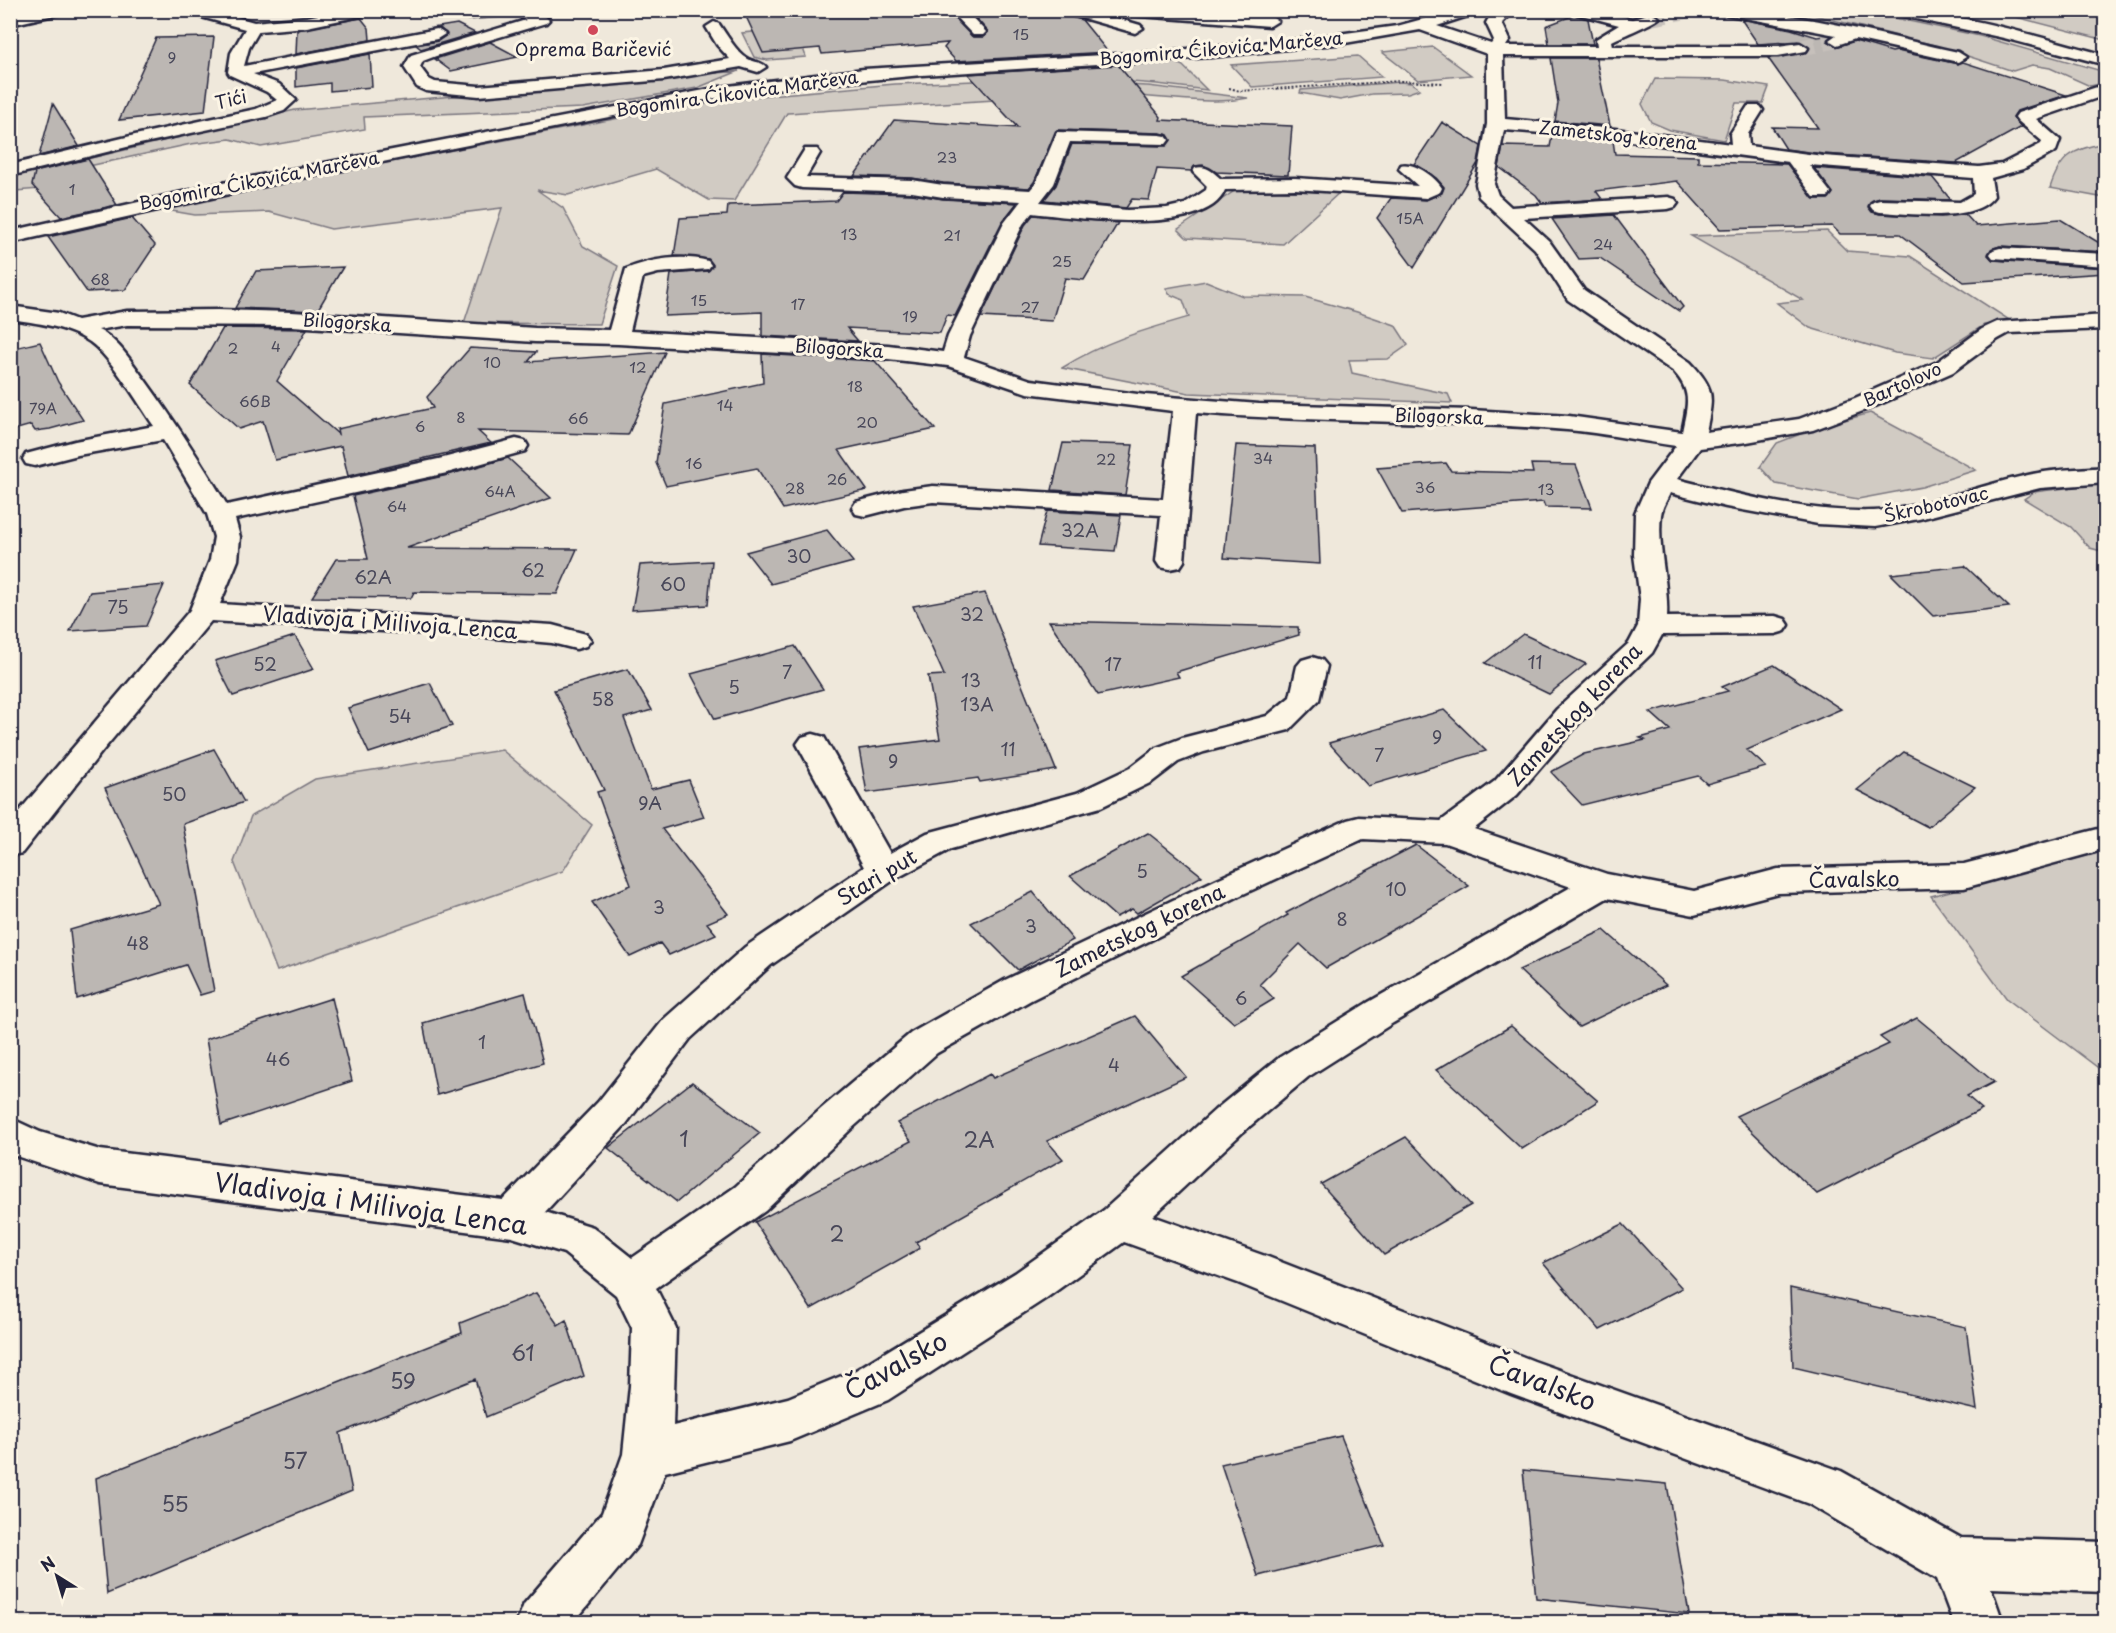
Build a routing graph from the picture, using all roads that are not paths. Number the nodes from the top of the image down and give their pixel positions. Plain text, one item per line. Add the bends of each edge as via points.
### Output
1 (57, 10) edge
2 (192, 10) edge
3 (370, 10) edge
4 (956, 10) edge
5 (1070, 10) edge
6 (1107, 10) edge
7 (1114, 10) edge
8 (1472, 10) edge
9 (1579, 10) edge
10 (1724, 10) edge
11 (1893, 10) edge
12 (522, 13) dead end
13 (1503, 14) dead end
14 (1087, 16) junction
15 (1651, 18) tunnel mouth
16 (10, 21) edge
17 (1270, 21) dead end
18 (1632, 24) junction
19 (1423, 26) junction
20 (254, 27) junction
21 (714, 27) dead end
22 (1146, 31) dead end
23 (978, 32) dead end
24 (437, 34) dead end
25 (1854, 34) junction
26 (1837, 40) tunnel mouth
27 (1800, 48) tunnel mouth
28 (1495, 51) junction
29 (1606, 51) junction
30 (943, 56) dead end
31 (1958, 57) dead end
32 (2106, 60) edge
33 (742, 62) junction
34 (759, 69) junction
35 (236, 72) junction
36 (2106, 90) edge
37 (727, 92) junction
38 (1754, 110) dead end
39 (1496, 124) junction
40 (1160, 140) dead end
41 (1740, 151) junction
42 (811, 153) dead end
43 (1794, 157) junction
44 (1408, 169) dead end
45 (10, 171) edge
46 (1202, 172) dead end
47 (1979, 173) junction
48 (1217, 185) junction
49 (1821, 193) dead end
50 (1031, 202) junction
51 (1668, 203) dead end
52 (1880, 206) dead end
53 (1507, 213) junction
54 (1159, 214) junction
55 (1168, 232) dead end
56 (10, 237) edge
57 (2000, 254) dead end
58 (2106, 260) edge
59 (701, 265) dead end
60 (10, 312) edge
61 (2106, 322) edge
62 (76, 327) junction
63 (618, 337) junction
64 (952, 360) junction
65 (1185, 406) junction
66 (170, 432) junction
67 (1692, 441) junction
68 (516, 446) dead end
69 (35, 459) dead end
70 (2106, 476) edge
71 (1661, 483) junction
72 (865, 508) dead end
73 (1176, 508) junction
74 (220, 514) junction
75 (1170, 561) dead end
76 (203, 612) junction
77 (1775, 625) dead end
78 (1652, 626) junction
79 (576, 640) dead end
80 (1312, 666) dead end
81 (813, 744) dead end
82 (1448, 832) junction
83 (2106, 838) edge
84 (10, 844) edge
85 (884, 871) junction
86 (1602, 885) junction
87 (10, 1134) edge
88 (512, 1219) junction
89 (1119, 1222) junction
90 (631, 1282) junction
91 (647, 1454) junction
92 (1956, 1562) junction
93 (2106, 1567) edge
94 (542, 1623) edge
95 (1978, 1623) edge

1 - 16 street
2 - 20 street
3 - 20 street
4 - 23 street
5 - 14 street
6 - 14 street
7 - 17 street
8 - 19 street, Bogomira Ćikovića Marčeva
9 - 18 street
10 - 25 street
11 - 32 street
12 - 33 street via 541,20 429,53 417,58 412,67 423,83 432,87 479,91 664,75
13 - 28 street, Zametskog korena via 1494,23 1502,40
14 - 22 street
15 - 18 street
18 - 29 street via 1604,39
19 - 28 street
19 - 37 street, Bogomira Ćikovića Marčeva via 1231,51 1176,45
20 - 35 street, Tići via 236,58
21 - 33 street
24 - 35 street
25 - 26 street
25 - 31 street
27 - 29 street
28 - 29 street
28 - 39 street, Zametskog korena
30 - 34 street
33 - 34 street
34 - 37 street via 734,81
35 - 45 street, Tići via 273,88 288,100 260,113
36 - 47 street, Zametskog korena via 2024,117 2046,133 2050,147 2012,168
37 - 56 street, Bogomira Ćikovića Marčeva via 212,189
38 - 41 street via 1739,134
39 - 41 street, Zametskog korena
39 - 53 street, Zametskog korena via 1485,184 1490,197
40 - 50 street via 1063,136 1045,184
41 - 43 street, Zametskog korena
42 - 50 street via 796,178 802,182 912,186
43 - 47 street, Zametskog korena
43 - 49 street
44 - 48 street via 1433,188 1426,192 1262,183
46 - 48 street
47 - 52 street via 1984,196 1974,204 1960,208
48 - 54 street via 1215,193 1195,206
50 - 54 street
50 - 64 street via 1014,223 959,336
51 - 53 street
53 - 67 street, Zametskog korena via 1542,245 1576,295 1682,367 1696,382 1700,401
54 - 55 street
57 - 58 street
59 - 63 street via 658,266 633,273
60 - 62 street via 59,320
61 - 67 street, Bartolovo via 2005,327 1946,367 1804,425
62 - 63 street, Bilogorska via 127,318 218,317
62 - 66 street via 98,338 121,363
63 - 64 street, Bilogorska via 888,352
64 - 65 street, Bilogorska via 1027,386
65 - 67 street, Bilogorska via 1569,423
65 - 73 street
66 - 69 street
66 - 74 street
67 - 71 street, Zametskog korena
68 - 74 street via 447,465
70 - 71 street, Škrobotovac via 2039,480 1919,512 1875,519 1818,516
71 - 78 street, Zametskog korena via 1648,513
72 - 73 street via 933,494
73 - 75 street
74 - 76 street via 227,537 224,560
76 - 79 street, Vladivoja i Milivoja Lenca via 484,628
76 - 84 street
77 - 78 street, Zametskog korena
78 - 82 street, Zametskog korena via 1642,647 1568,716 1506,788
80 - 85 street, Stari put via 1304,700 1278,723 1176,751 1141,775 1089,800 939,841
81 - 85 street
82 - 86 street, Čavalsko
82 - 90 street, Zametskog korena via 1359,828 1018,990 924,1043 750,1199
83 - 86 street, Čavalsko via 1964,876 1778,881 1694,903
85 - 88 street, Stari put via 758,956 677,1029 612,1113
86 - 89 street, Čavalsko via 1294,1067
87 - 88 street, Vladivoja i Milivoja Lenca via 27,1144 100,1167
88 - 90 street, Vladivoja i Milivoja Lenca via 578,1239
89 - 91 street, Čavalsko via 1030,1286 872,1385 790,1419
89 - 92 street, Čavalsko via 1253,1270 1527,1379 1824,1487
90 - 91 street, Vladivoja i Milivoja Lenca via 654,1328
91 - 94 street, Vladivoja i Milivoja Lenca via 621,1528
92 - 93 street, Čavalsko
92 - 95 street

